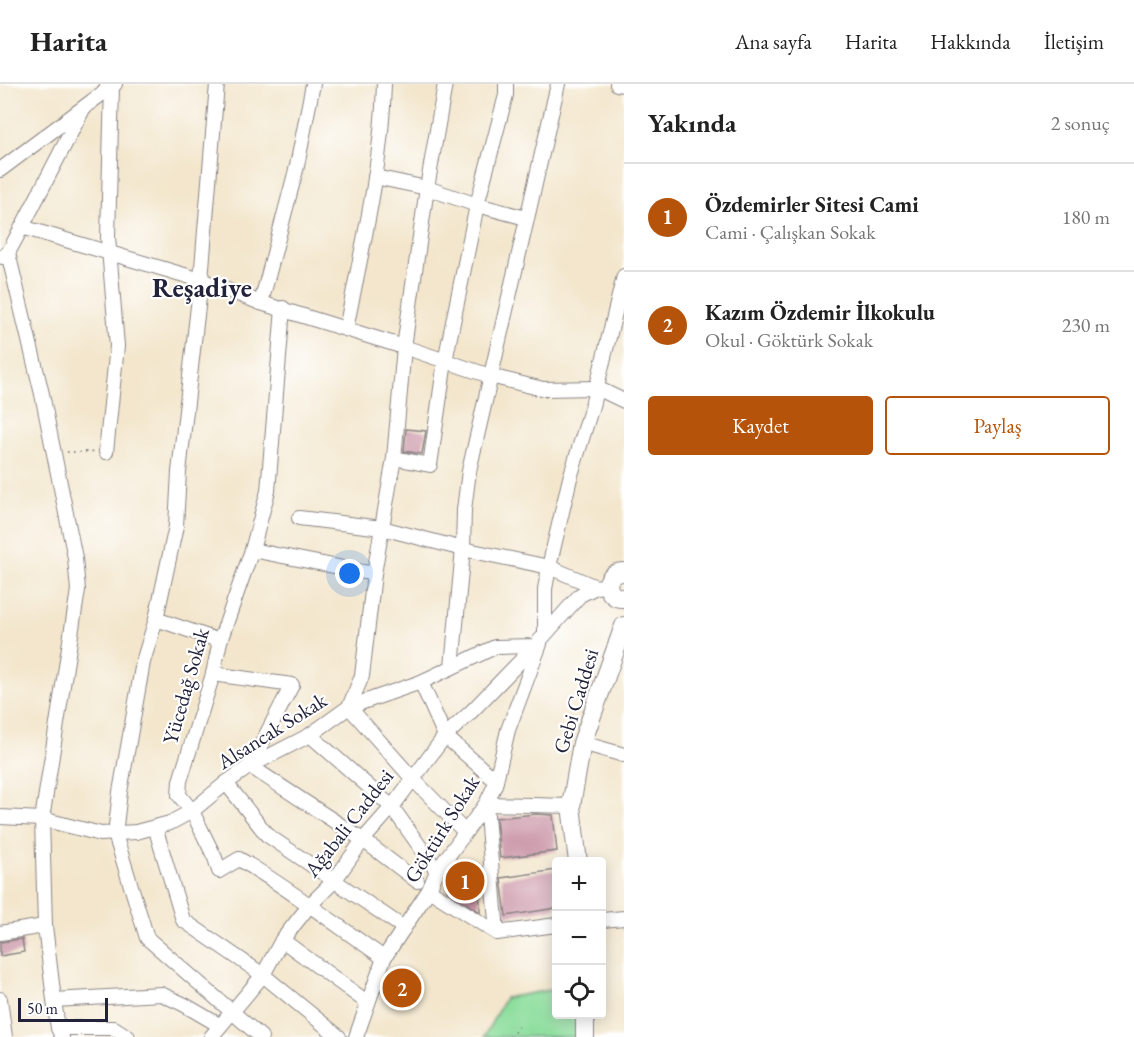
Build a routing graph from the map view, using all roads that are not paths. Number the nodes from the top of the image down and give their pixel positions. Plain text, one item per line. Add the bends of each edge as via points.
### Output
1 (217, 84) edge
2 (313, 84) edge
3 (384, 84) edge
4 (445, 84) edge
5 (506, 84) edge
6 (558, 84) edge
7 (617, 84) edge
8 (111, 85) edge
9 (624, 86) edge
10 (85, 105) junction
11 (0, 170) edge
12 (375, 177) junction
13 (427, 188) junction
14 (477, 205) junction
15 (526, 218) junction
16 (22, 227) junction
17 (110, 255) junction
18 (4, 256) edge
19 (624, 276) edge
20 (201, 280) junction
21 (261, 303) junction
22 (283, 308) junction
23 (345, 329) junction
24 (404, 347) junction
25 (446, 361) junction
26 (490, 376) junction
27 (597, 388) junction
28 (624, 401) edge
29 (106, 452) road end
30 (394, 458) junction
31 (299, 518) dead end
32 (382, 528) junction
33 (463, 549) junction
34 (252, 550) junction
35 (549, 567) junction
36 (624, 572) edge
37 (374, 574) junction
38 (602, 586) junction
39 (624, 598) edge
40 (156, 619) junction
41 (624, 626) edge
42 (544, 633) junction
43 (220, 641) junction
44 (535, 646) junction
45 (452, 667) junction
46 (213, 674) junction
47 (421, 682) junction
48 (349, 707) junction
49 (310, 735) junction
50 (445, 736) junction
51 (582, 743) junction
52 (624, 755) edge
53 (250, 766) junction
54 (412, 778) junction
55 (496, 781) junction
56 (226, 783) junction
57 (486, 804) junction
58 (571, 806) junction
59 (392, 807) junction
60 (192, 812) junction
61 (0, 817) edge
62 (42, 819) junction
63 (155, 827) junction
64 (465, 832) junction
65 (115, 834) junction
66 (363, 840) junction
67 (577, 857) edge
68 (437, 871) junction
69 (334, 881) junction
70 (417, 881) dead end
71 (429, 890) junction
72 (309, 906) junction
73 (624, 918) edge
74 (606, 920) edge
75 (45, 926) junction
76 (552, 926) edge
77 (404, 928) junction
78 (0, 933) edge
79 (497, 933) junction
80 (282, 940) junction
81 (384, 958) junction
82 (263, 975) junction
83 (0, 999) edge
84 (54, 1000) junction
85 (368, 1003) junction
86 (232, 1011) junction
87 (585, 1019) edge
88 (215, 1031) edge
89 (60, 1032) edge
90 (5, 1037) edge
91 (128, 1037) edge
92 (261, 1037) edge
93 (339, 1037) edge
94 (356, 1037) edge
95 (585, 1037) edge

1 - 20 street
2 - 21 street via 297,166
3 - 12 street
4 - 13 street
5 - 14 street via 507,95
6 - 15 street
7 - 9 street
8 - 10 street
8 - 17 street
10 - 11 street
10 - 16 street
12 - 13 street
12 - 23 street
13 - 14 street
13 - 24 street
14 - 15 street
14 - 25 street
15 - 26 street
16 - 17 street
16 - 18 street
17 - 20 street
17 - 29 street via 117,346
18 - 62 street via 53,452 78,590
19 - 27 street
20 - 21 street
20 - 40 street via 176,526
21 - 22 street
22 - 23 street
22 - 34 street, Yücedağ Sokak via 268,491
23 - 24 street
24 - 25 street
24 - 30 street
25 - 26 street
25 - 30 street via 430,465
26 - 27 street via 543,389
26 - 33 street via 469,471
27 - 28 street
27 - 35 street via 572,469
30 - 32 street
31 - 32 street
32 - 33 street
32 - 37 street
33 - 35 street
33 - 45 street
34 - 37 street
34 - 43 street, Yücedağ Sokak
35 - 38 street
35 - 42 street
36 - 38 main road via 615,573
37 - 48 street via 362,676
38 - 39 main road
38 - 42 street via 580,595
40 - 43 street
40 - 65 street via 143,662
41 - 51 main road, Gebi Caddesi
42 - 44 street
42 - 55 street, Göktürk Sokak via 508,730
43 - 46 street, Yücedağ Sokak
44 - 45 street, Alsancak Sokak via 495,647
44 - 50 street, Ağabali Caddesi
45 - 47 street, Alsancak Sokak
46 - 53 street via 292,685
46 - 60 street, Yücedağ Sokak via 180,781 179,795
47 - 48 street, Alsancak Sokak
47 - 50 street
48 - 49 street, Alsancak Sokak
48 - 54 street
49 - 53 street, Alsancak Sokak
49 - 59 street
50 - 54 street, Ağabali Caddesi
50 - 55 street
51 - 52 street
51 - 58 main road, Gebi Caddesi
53 - 56 street, Alsancak Sokak
53 - 66 street
54 - 59 street, Ağabali Caddesi
54 - 64 street
55 - 57 street, Göktürk Sokak
56 - 60 street, Alsancak Sokak
56 - 69 street via 267,835
57 - 58 street
57 - 64 street, Göktürk Sokak
57 - 79 street
58 - 67 main road, Gebi Caddesi
59 - 66 street, Ağabali Caddesi
59 - 68 street
60 - 63 street, Alsancak Sokak
60 - 72 street, Yücedağ Sokak via 219,871 239,859
61 - 62 street, Alsancak Sokak
62 - 65 street, Alsancak Sokak
62 - 75 street
63 - 65 street, Alsancak Sokak
63 - 82 street via 183,920
64 - 68 street, Göktürk Sokak
65 - 86 street via 147,938
66 - 69 street, Ağabali Caddesi
66 - 70 street
68 - 71 street, Göktürk Sokak
69 - 72 street, Ağabali Caddesi
69 - 77 street
71 - 77 street, Göktürk Sokak
71 - 79 street
72 - 80 street, Ağabali Caddesi
72 - 81 street, Yücedağ Sokak
73 - 74 street
75 - 78 street
75 - 84 street
76 - 79 street
77 - 81 street, Göktürk Sokak
80 - 82 street, Ağabali Caddesi
80 - 85 street
81 - 85 street, Göktürk Sokak
82 - 86 street, Ağabali Caddesi
82 - 93 street
83 - 90 street
84 - 88 street via 161,994 183,1004
84 - 89 street
85 - 94 street, Göktürk Sokak
86 - 88 street, Ağabali Caddesi
86 - 92 street
87 - 95 main road
89 - 91 street via 114,1028

